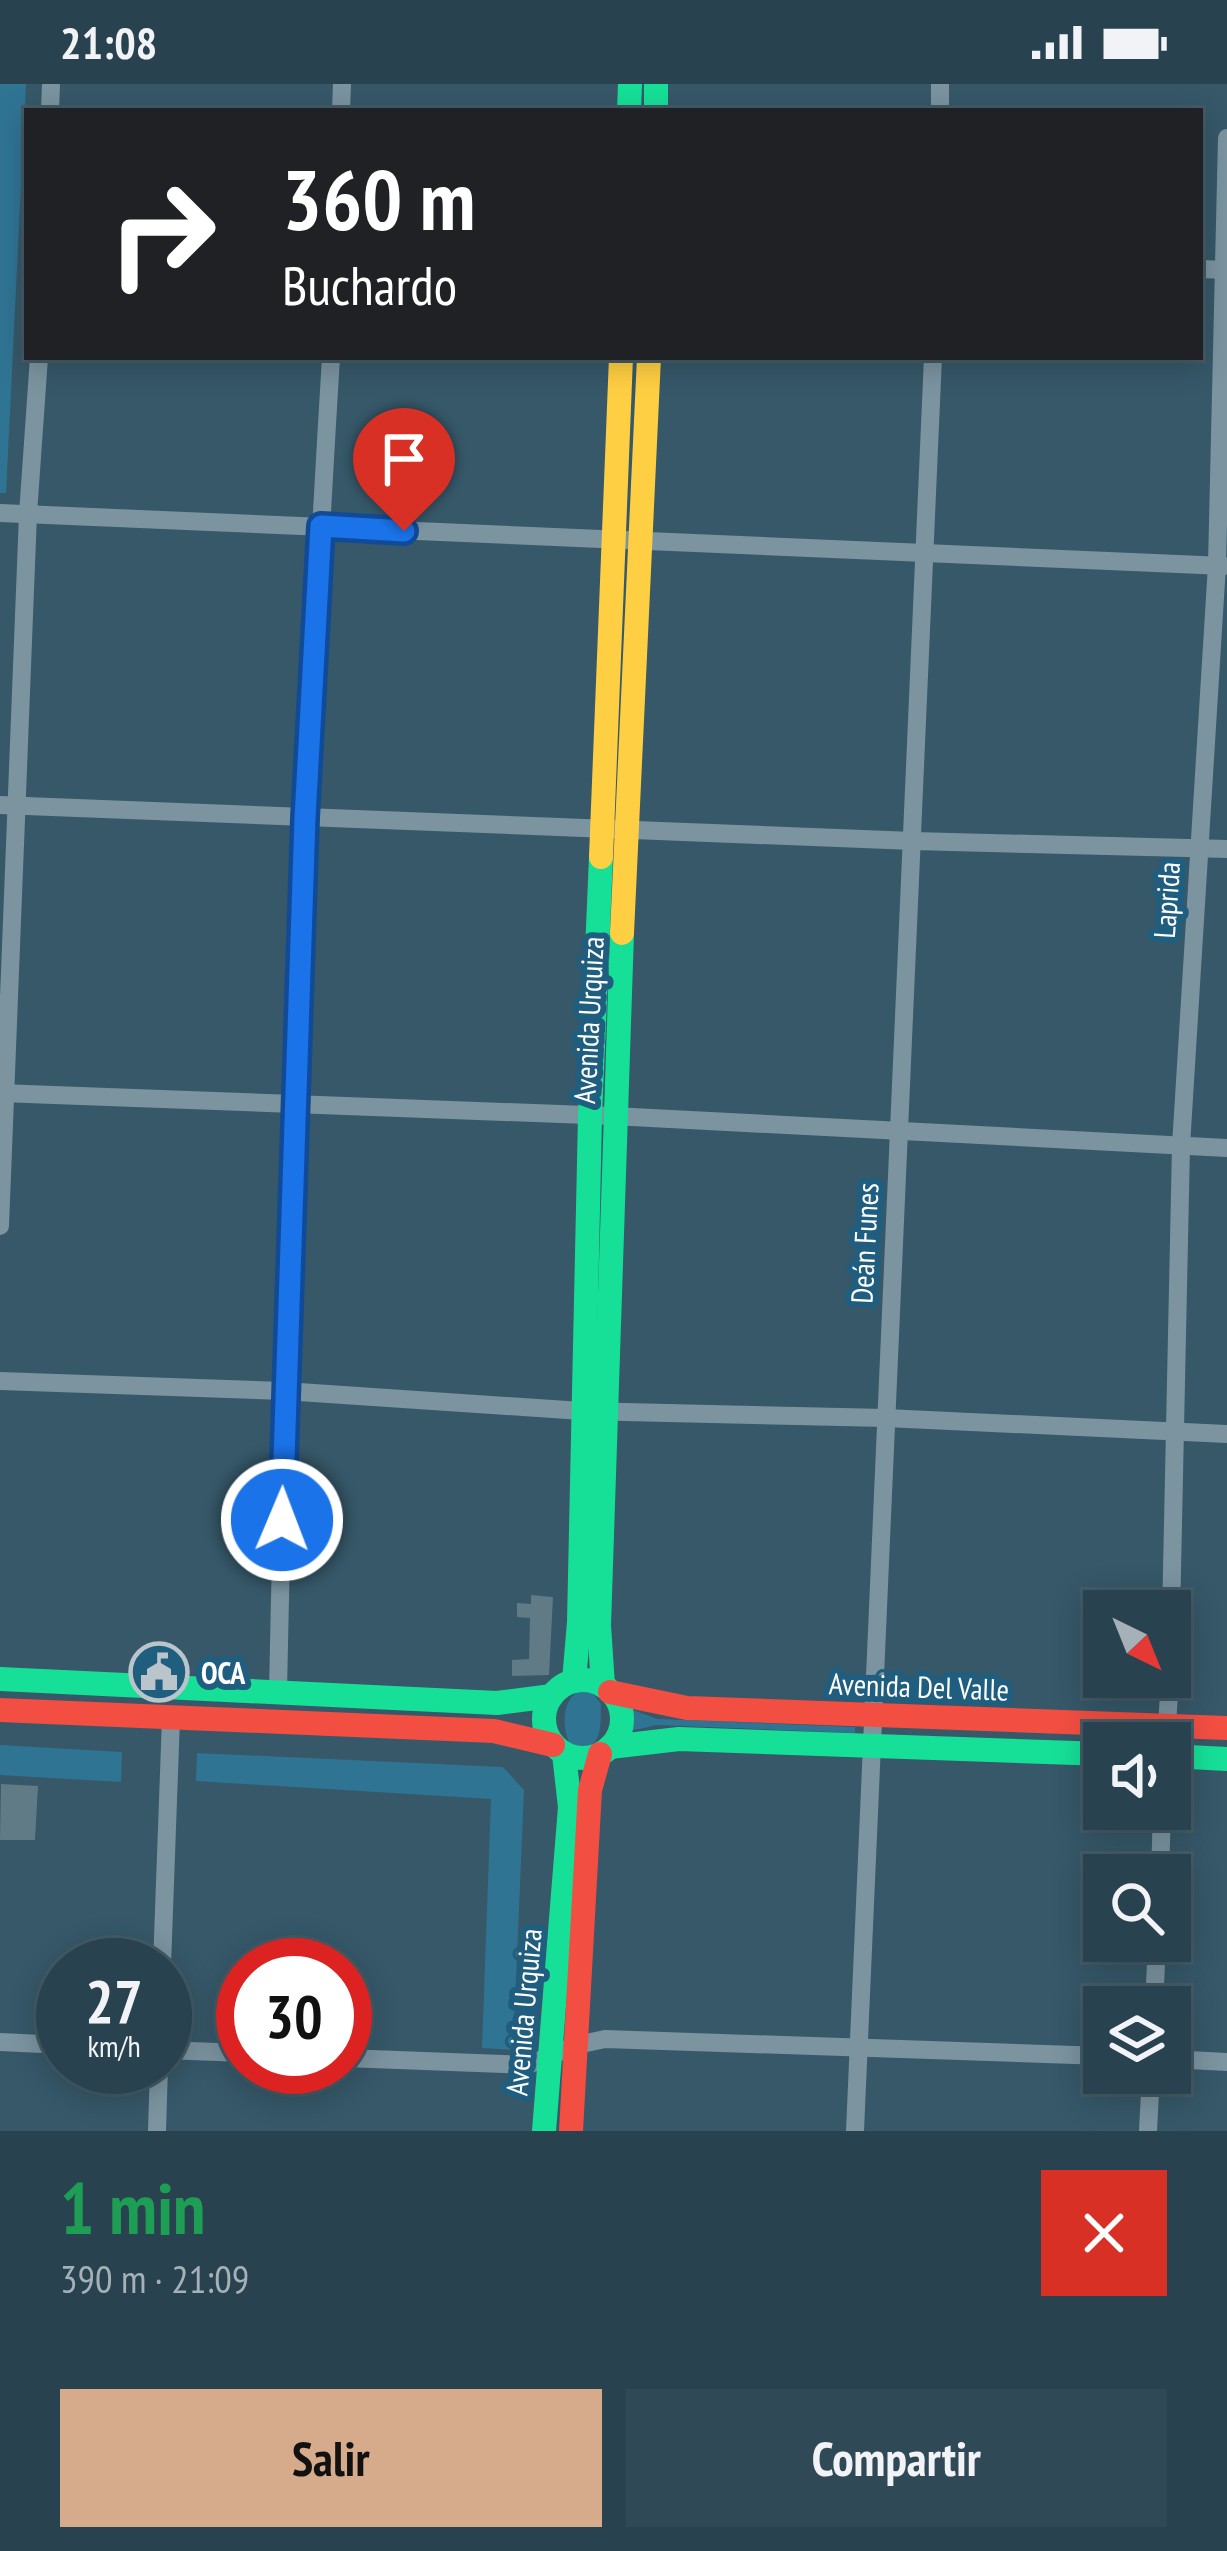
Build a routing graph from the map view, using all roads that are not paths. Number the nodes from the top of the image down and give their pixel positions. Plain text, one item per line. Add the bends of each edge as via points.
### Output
1 (1227, 138) edge
2 (1225, 270) edge
3 (39, 360) edge
4 (331, 360) edge
5 (621, 360) edge
6 (649, 360) edge
7 (933, 360) edge
8 (0, 513) edge
9 (28, 514) junction
10 (321, 526) junction
11 (612, 541) junction
12 (640, 543) junction
13 (926, 550) junction
14 (1222, 566) edge
15 (8, 805) edge
16 (305, 818) junction
17 (601, 826) junction
18 (628, 829) junction
19 (913, 841) junction
20 (1199, 847) junction
21 (1227, 849) edge
22 (3, 1094) edge
23 (298, 1103) junction
24 (601, 1116) junction
25 (899, 1131) junction
26 (1181, 1146) junction
27 (1227, 1148) edge
28 (0, 1226) edge
29 (0, 1381) edge
30 (284, 1391) junction
31 (594, 1410) junction
32 (886, 1418) junction
33 (1176, 1432) junction
34 (1227, 1434) edge
35 (1172, 1590) edge
36 (0, 1678) edge
37 (574, 1682) junction
38 (607, 1689) junction
39 (278, 1692) junction
40 (551, 1696) junction
41 (0, 1710) edge
42 (874, 1715) junction
43 (171, 1718) junction
44 (1227, 1728) edge
45 (1083, 1729) edge
46 (1191, 1732) edge
47 (872, 1745) junction
48 (558, 1750) junction
49 (605, 1751) junction
50 (1083, 1753) edge
51 (1191, 1757) edge
52 (1227, 1759) edge
53 (163, 1938) edge
54 (0, 2042) edge
55 (36, 2044) edge
56 (578, 2045) junction
57 (858, 2046) junction
58 (1083, 2055) edge
59 (372, 2058) edge
60 (549, 2058) junction
61 (1191, 2060) edge
62 (1227, 2062) edge
63 (158, 2094) edge
64 (1150, 2094) edge
65 (157, 2131) edge
66 (544, 2131) edge
67 (571, 2131) edge
68 (855, 2131) edge
69 (1148, 2131) edge

1 - 2 street, Laprida
2 - 14 street, Laprida
3 - 9 street
4 - 10 street
5 - 11 main road
6 - 12 main road, Avenida Urquiza
7 - 13 street, Deán Funes
8 - 9 street
9 - 10 street
9 - 15 street
10 - 11 street
10 - 16 street
11 - 12 street
11 - 17 main road
12 - 13 street
12 - 18 main road, Avenida Urquiza
13 - 14 street
13 - 19 street, Deán Funes
14 - 20 street, Laprida
15 - 16 street
15 - 22 street
16 - 17 street
16 - 23 street
17 - 18 street
17 - 24 main road
18 - 19 street
18 - 24 main road, Avenida Urquiza
19 - 20 street
19 - 25 street, Deán Funes
20 - 21 street
20 - 26 street, Laprida
22 - 23 street
22 - 28 street
23 - 24 street
23 - 30 street
24 - 25 street
24 - 31 main road, Avenida Urquiza
25 - 26 street
25 - 32 street, Deán Funes
26 - 27 street
26 - 33 street, Laprida
29 - 30 street
30 - 31 street
30 - 39 street
31 - 32 street
31 - 37 main road
31 - 38 main road, Avenida Urquiza
32 - 33 street
32 - 42 street, Deán Funes
33 - 34 street
33 - 35 street, Laprida
36 - 39 main road
37 - 38 main road
37 - 40 main road
38 - 42 main road, Avenida Del Valle via 687,1708
38 - 49 main road via 621,1725
39 - 40 main road via 496,1703
40 - 48 main road via 544,1721
41 - 43 main road
42 - 45 main road, Avenida Del Valle
42 - 47 street, Deán Funes
43 - 48 main road via 494,1731
43 - 53 street
44 - 46 main road, Avenida Del Valle
47 - 49 main road, Avenida Del Valle via 680,1739
47 - 50 main road, Avenida Del Valle
47 - 57 street, Deán Funes
48 - 49 main road via 576,1758
48 - 60 main road, Avenida Urquiza via 570,1808
49 - 56 main road, Avenida Urquiza via 590,1790
51 - 52 main road
54 - 55 street
56 - 57 street via 604,2039
56 - 60 street
56 - 67 main road, Avenida Urquiza
57 - 58 street
57 - 68 street, Deán Funes
59 - 60 street via 528,2065
60 - 66 main road, Avenida Urquiza
61 - 62 street
63 - 65 street
64 - 69 street

